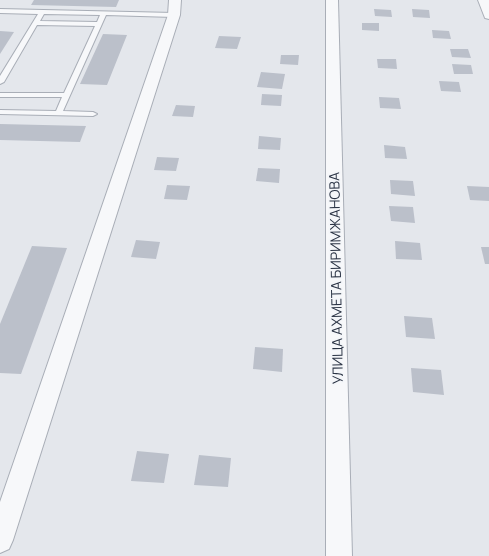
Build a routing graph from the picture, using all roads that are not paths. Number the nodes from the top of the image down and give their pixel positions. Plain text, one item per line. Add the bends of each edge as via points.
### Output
1 (332, 0) edge
2 (484, 0) edge
3 (174, 7) edge
4 (0, 11) edge
5 (42, 12) junction
6 (104, 13) junction
7 (489, 15) edge
8 (36, 23) junction
9 (99, 24) junction
10 (0, 82) edge
11 (0, 95) edge
12 (66, 95) junction
13 (0, 112) edge
14 (58, 114) junction
15 (93, 114) dead end
16 (0, 540) edge
17 (339, 556) edge

1 - 17 street, УЛИЦА АХМЕТА БИРИМЖАНОВА
2 - 7 street
3 - 6 lane
3 - 16 street
4 - 5 lane
5 - 6 lane
5 - 8 lane
6 - 9 lane
8 - 9 lane
8 - 10 lane
9 - 12 lane
11 - 12 lane
12 - 14 lane
13 - 14 lane
14 - 15 lane

